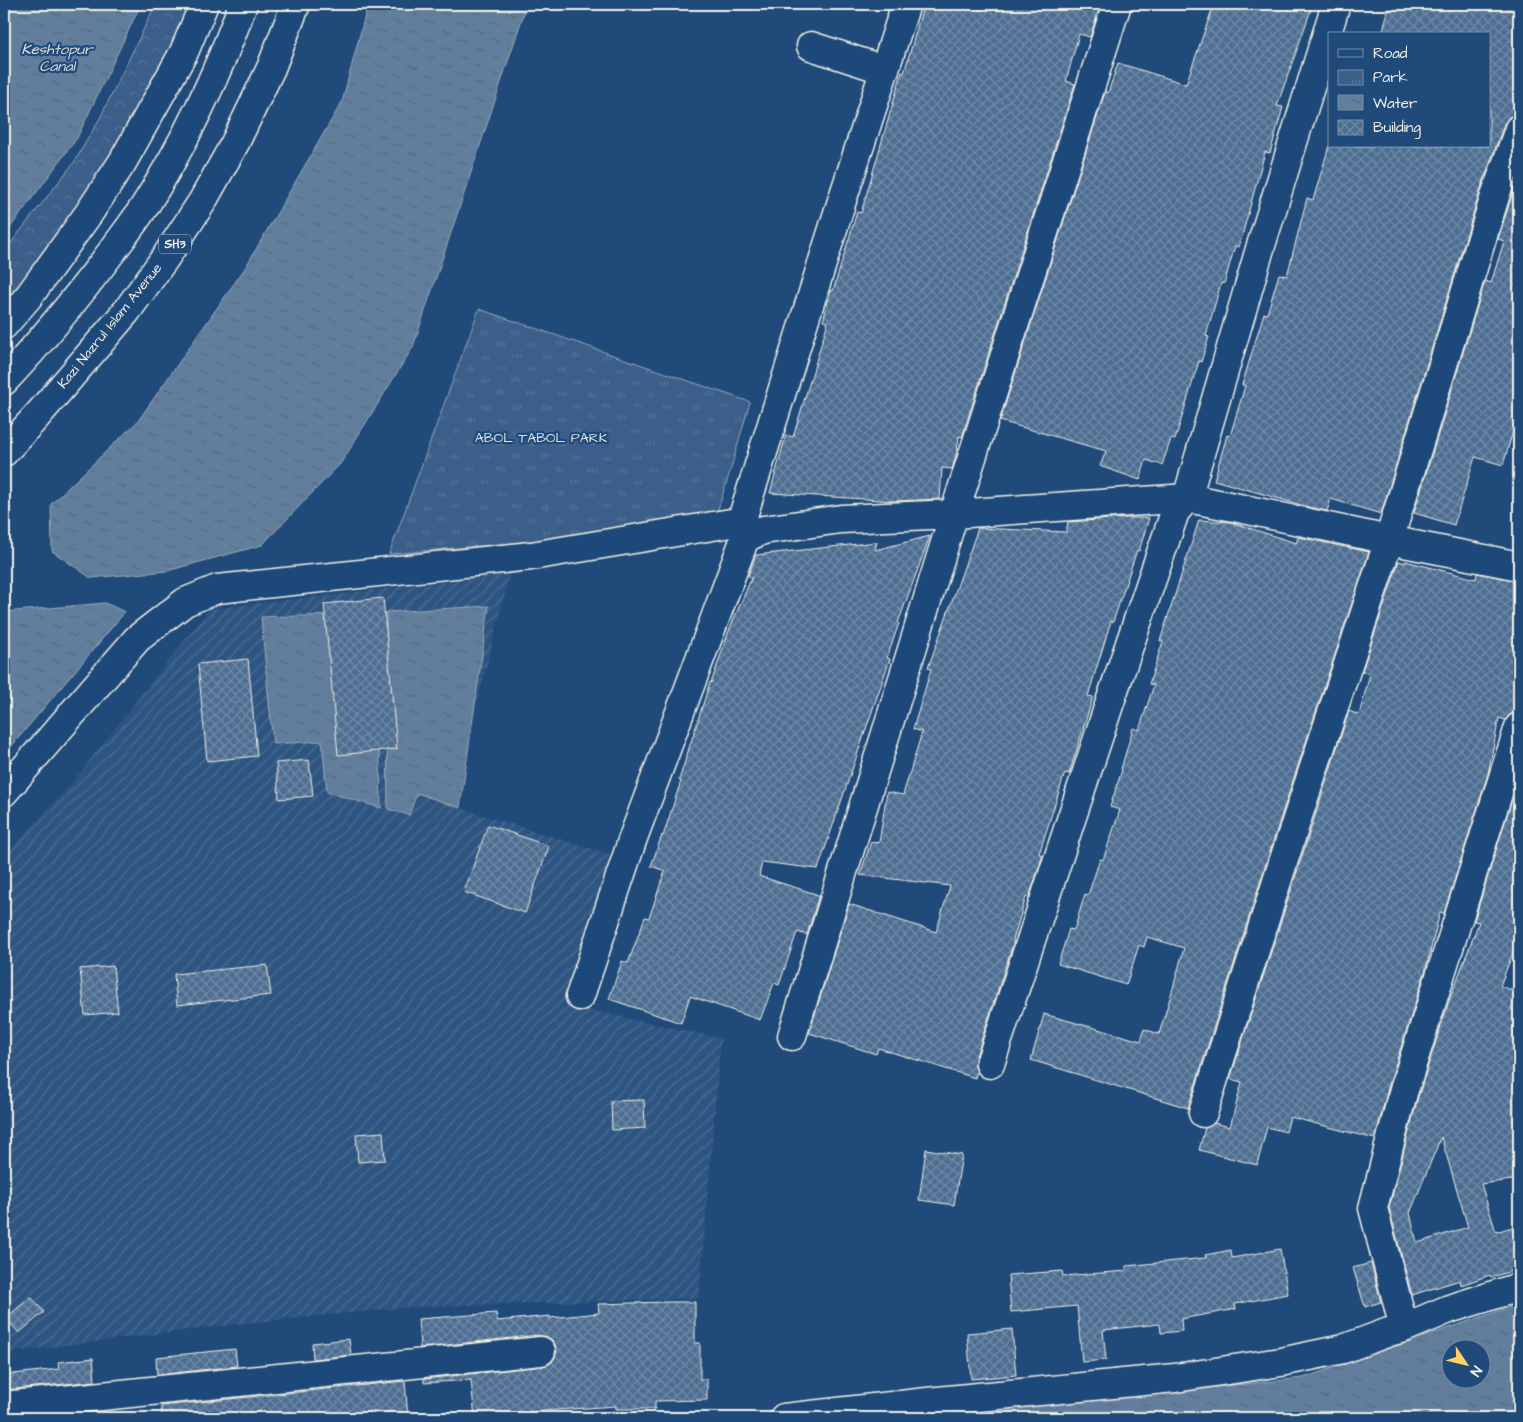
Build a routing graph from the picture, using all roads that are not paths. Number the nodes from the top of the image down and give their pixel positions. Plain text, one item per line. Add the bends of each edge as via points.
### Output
1 (204, 4) edge
2 (243, 4) edge
3 (296, 4) edge
4 (906, 4) edge
5 (1117, 4) edge
6 (1336, 4) edge
7 (811, 46) dead end
8 (884, 70) junction
9 (1519, 130) edge
10 (4, 325) edge
11 (4, 381) edge
12 (4, 452) edge
13 (1187, 498) junction
14 (954, 514) junction
15 (744, 530) junction
16 (1389, 540) junction
17 (1519, 566) edge
18 (1519, 727) edge
19 (4, 792) edge
20 (580, 996) dead end
21 (792, 1036) dead end
22 (990, 1064) dead end
23 (1203, 1113) dead end
24 (1519, 1286) edge
25 (1404, 1328) junction
26 (541, 1352) dead end
27 (4, 1406) edge
28 (784, 1418) edge

1 - 10 street via 184,52 122,163 34,289
2 - 11 street via 229,44 193,122 146,205 90,280
3 - 12 street, Kazi Nazrul Islam Avenue / SH3 via 271,68 202,202 126,312
4 - 8 street
5 - 14 street
6 - 13 street
7 - 8 street
8 - 15 street via 743,516
9 - 16 street via 1496,193
13 - 14 street
13 - 16 street
13 - 22 street via 1174,512
14 - 15 street via 841,519
14 - 21 street
15 - 19 street via 217,589 185,602 137,639
15 - 20 street
16 - 17 street
16 - 23 street
18 - 25 street via 1403,1093 1373,1208
24 - 25 street
25 - 28 street via 1343,1349 1175,1378
26 - 27 street

